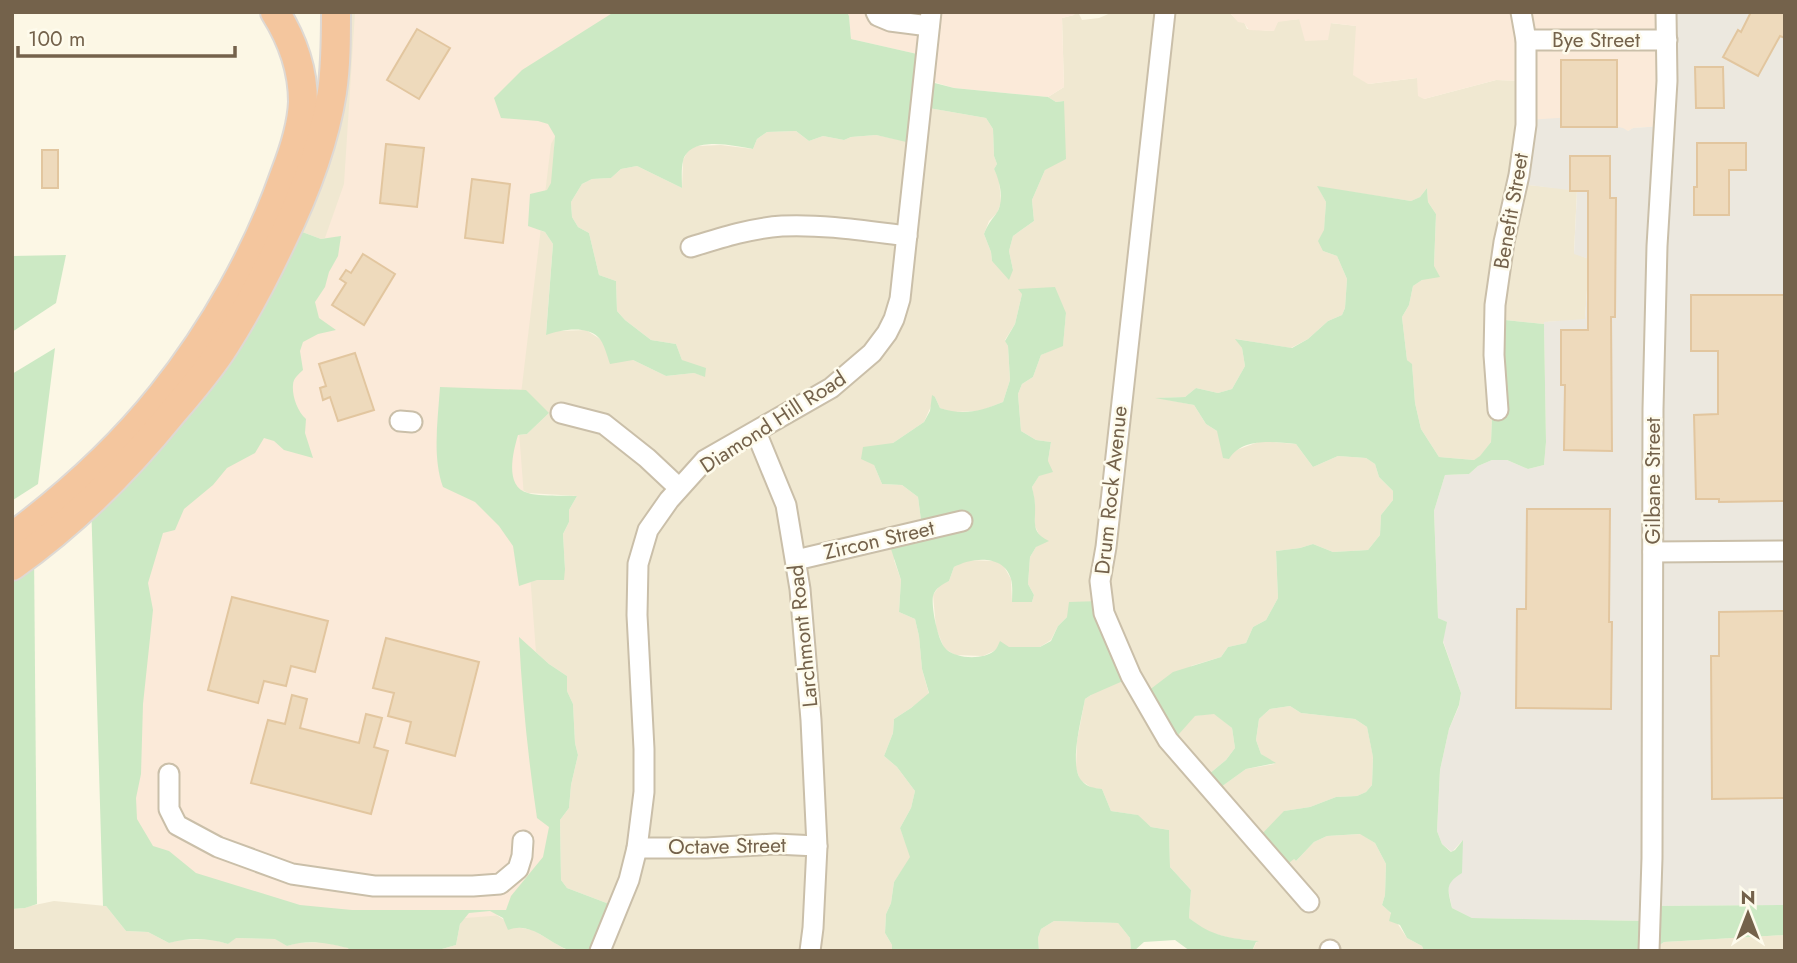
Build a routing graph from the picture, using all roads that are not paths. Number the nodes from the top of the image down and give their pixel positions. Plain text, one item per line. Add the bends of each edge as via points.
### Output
1 (275, 12) edge
2 (336, 12) edge
3 (876, 12) edge
4 (1164, 12) edge
5 (1521, 12) edge
6 (1666, 12) edge
7 (930, 19) edge
8 (1526, 40) junction
9 (1667, 40) junction
10 (907, 236) junction
11 (691, 247) dead end
12 (1498, 410) dead end
13 (561, 413) dead end
14 (756, 432) junction
15 (679, 488) junction
16 (962, 521) dead end
17 (12, 537) edge
18 (1785, 551) edge
19 (1653, 552) junction
20 (796, 560) junction
21 (12, 566) edge
22 (169, 774) dead end
23 (523, 841) dead end
24 (817, 846) junction
25 (637, 848) junction
26 (1309, 902) dead end
27 (600, 951) edge
28 (810, 951) edge
29 (1649, 951) edge

1 - 17 highway via 295,51 303,102 295,149 251,254 162,396 82,480
2 - 21 highway via 332,93 318,152 292,221 249,306 224,347 152,438 77,513
3 - 7 street via 890,21
4 - 26 street, Drum Rock Avenue via 1100,581 1104,613 1131,676 1168,740
5 - 8 street, Benefit Street
6 - 9 street, Gilbane Street
7 - 10 street, Diamond Hill Road
8 - 9 street, Bye Street
8 - 12 street, Benefit Street via 1526,125 1496,305
9 - 19 street, Gilbane Street via 1657,246
10 - 11 street via 781,226
10 - 14 street, Diamond Hill Road via 900,299 887,333 872,353 831,388
13 - 15 street via 604,424
14 - 15 street, Diamond Hill Road via 705,460
14 - 20 street, Larchmont Road via 786,505
15 - 25 street, Diamond Hill Road via 648,530 638,564 644,792
16 - 20 street, Zircon Street
18 - 19 street
19 - 29 street, Gilbane Street
20 - 24 street, Larchmont Road
22 - 23 street via 169,809 177,825 218,847 292,874 374,886 500,884 518,869
24 - 25 street, Octave Street
24 - 28 street, Larchmont Road
25 - 27 street, Diamond Hill Road

